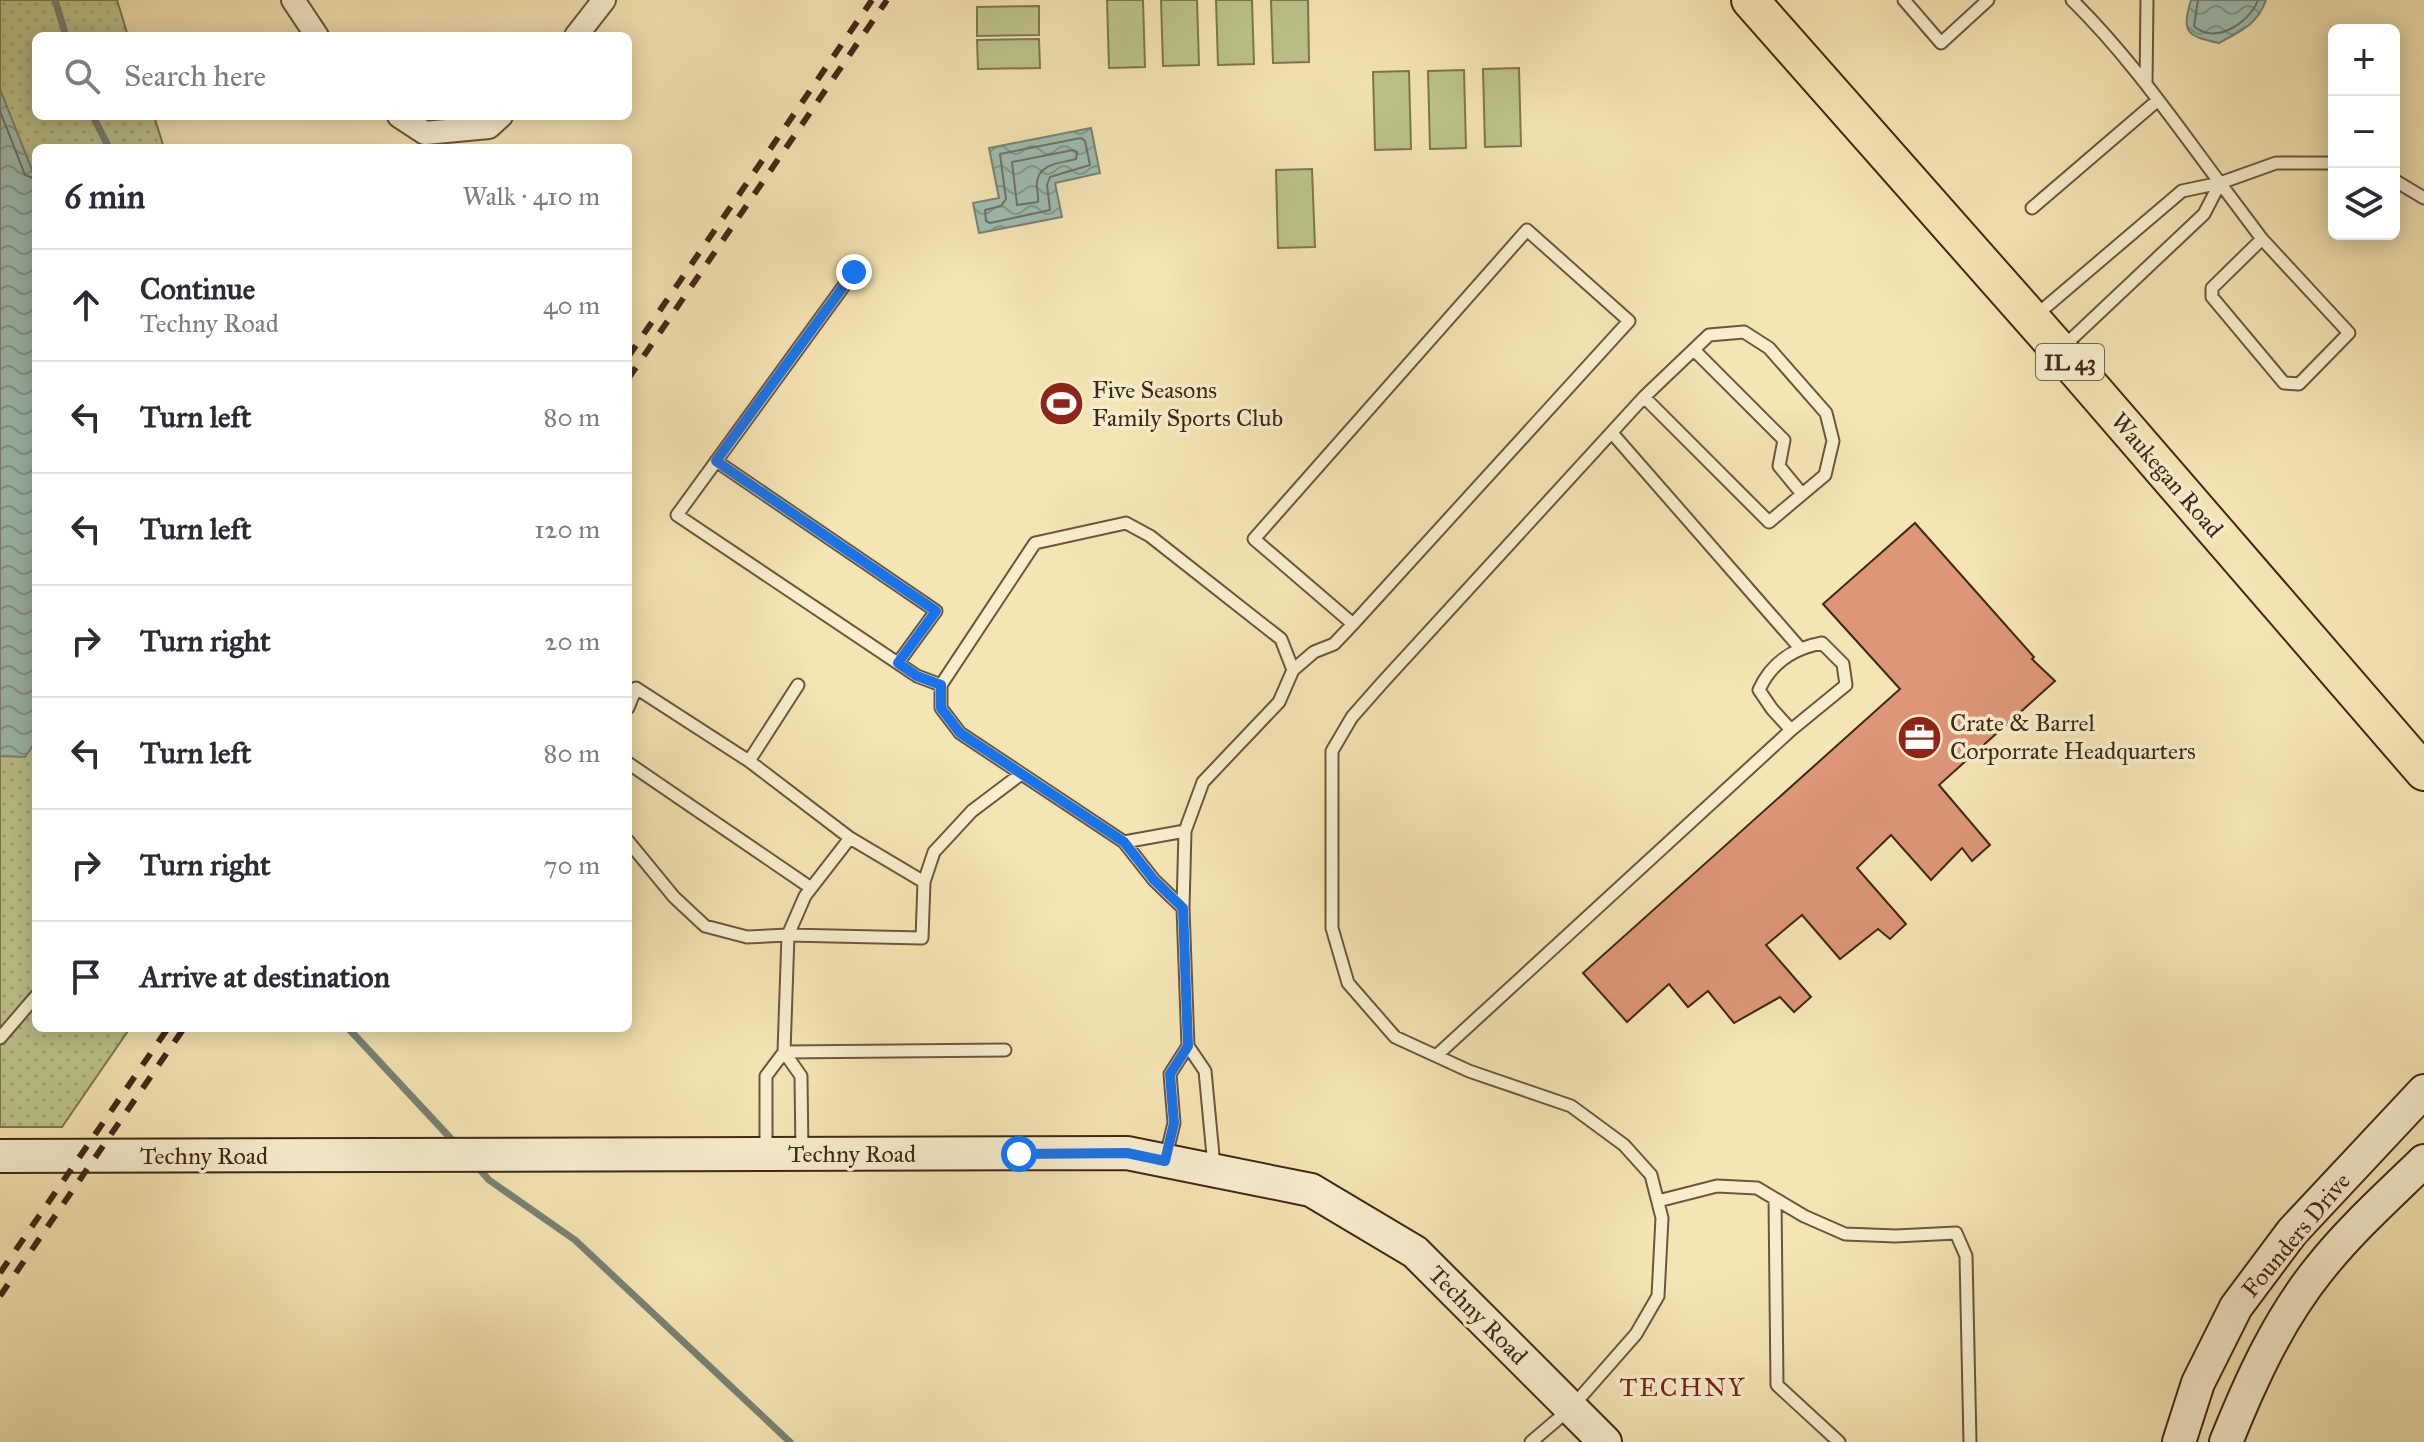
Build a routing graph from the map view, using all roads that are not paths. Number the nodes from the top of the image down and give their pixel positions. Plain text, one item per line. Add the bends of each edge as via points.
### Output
1 (293, 0) edge
2 (604, 0) edge
3 (1750, 0) edge
4 (1904, 0) edge
5 (1988, 0) edge
6 (2072, 0) edge
7 (2147, 0) edge
8 (314, 32) edge
9 (579, 32) edge
10 (2146, 84) junction
11 (2158, 100) junction
12 (403, 120) edge
13 (497, 120) edge
14 (424, 140) edge
15 (2328, 163) edge
16 (2220, 183) junction
17 (2400, 184) edge
18 (2424, 198) edge
19 (2032, 208) dead end
20 (2262, 239) junction
21 (854, 272) dead end
22 (2032, 319) junction
23 (1694, 350) junction
24 (2060, 351) junction
25 (1644, 397) junction
26 (1612, 433) junction
27 (716, 461) junction
28 (1802, 494) junction
29 (1353, 624) junction
30 (1799, 647) junction
31 (898, 663) junction
32 (1293, 670) junction
33 (798, 685) dead end
34 (941, 685) junction
35 (632, 698) edge
36 (1791, 730) junction
37 (749, 761) junction
38 (632, 766) edge
39 (2424, 772) edge
40 (1021, 774) junction
41 (1185, 831) junction
42 (850, 838) junction
43 (1124, 842) junction
44 (632, 846) edge
45 (924, 882) junction
46 (811, 888) junction
47 (1183, 908) junction
48 (788, 935) junction
49 (32, 1001) edge
50 (0, 1038) edge
51 (1188, 1046) junction
52 (1005, 1050) dead end
53 (784, 1052) junction
54 (1436, 1056) junction
55 (2424, 1091) edge
56 (766, 1154) junction
57 (802, 1154) junction
58 (0, 1156) edge
59 (1165, 1161) junction
60 (2424, 1161) edge
61 (1215, 1171) junction
62 (1775, 1199) junction
63 (1658, 1201) junction
64 (1571, 1408) junction
65 (1531, 1442) edge
66 (1605, 1442) edge
67 (1839, 1442) edge
68 (1970, 1442) edge
69 (2179, 1442) edge
70 (2226, 1442) edge

1 - 8 street
2 - 9 street
3 - 22 main road, Waukegan Road / IL 43
4 - 5 lane via 1941,43
6 - 10 lane
7 - 10 lane
10 - 11 lane
11 - 16 lane
11 - 19 lane
12 - 14 street
13 - 14 street via 489,127
15 - 16 lane via 2276,163
16 - 20 lane
16 - 22 lane via 2182,191
16 - 24 lane via 2204,214
17 - 18 lane
20 - 20 lane via 2349,333 2299,384 2284,383 2212,297 2212,288
21 - 27 lane
22 - 24 main road, Waukegan Road / IL 43
23 - 25 lane
23 - 28 lane via 1784,440 1779,466
23 - 28 lane via 1709,335 1744,332 1769,348 1826,413 1833,441 1825,475
24 - 39 main road, Waukegan Road / IL 43
25 - 26 lane
25 - 28 lane via 1769,522
26 - 30 lane
26 - 54 lane via 1352,717 1332,751 1332,928 1348,983 1395,1037
27 - 31 lane via 936,611
27 - 31 lane via 677,515
29 - 29 lane via 1629,321 1527,230 1254,539
29 - 32 lane via 1334,644
30 - 36 lane via 1765,675 1759,690
30 - 36 lane via 1822,643 1843,664 1846,685
31 - 34 lane
32 - 34 lane via 1281,639 1126,523 1035,543
32 - 41 lane via 1279,702 1203,782
33 - 37 lane
34 - 40 lane via 941,708 960,733
35 - 37 lane via 636,688
36 - 54 lane
37 - 42 lane
38 - 46 lane
40 - 43 lane
40 - 45 lane via 972,811 934,852
41 - 43 lane
41 - 47 lane
42 - 45 lane
42 - 46 lane
43 - 47 lane
44 - 48 lane via 705,926 747,937
45 - 48 lane via 922,938
46 - 48 lane
47 - 51 lane
48 - 53 lane
49 - 50 lane
51 - 59 lane via 1170,1074 1174,1123
51 - 61 lane via 1205,1071
52 - 53 lane
53 - 56 lane via 766,1076
53 - 57 lane via 801,1076
54 - 63 lane via 1571,1106 1624,1145 1651,1175
55 - 69 main road, Founders Drive via 2292,1232 2236,1307 2198,1383
56 - 57 main road, Techny Road
56 - 58 main road, Techny Road
57 - 59 main road, Techny Road via 1127,1153
59 - 61 main road, Techny Road
60 - 70 main road, Founders Drive via 2320,1268 2267,1348
61 - 64 main road, Techny Road via 1311,1190 1415,1252
62 - 63 lane via 1757,1188 1717,1186
62 - 67 lane via 1777,1385
62 - 68 lane via 1845,1234 1956,1233 1966,1256
63 - 64 lane via 1658,1296 1636,1334
64 - 65 lane
64 - 66 main road, Techny Road

